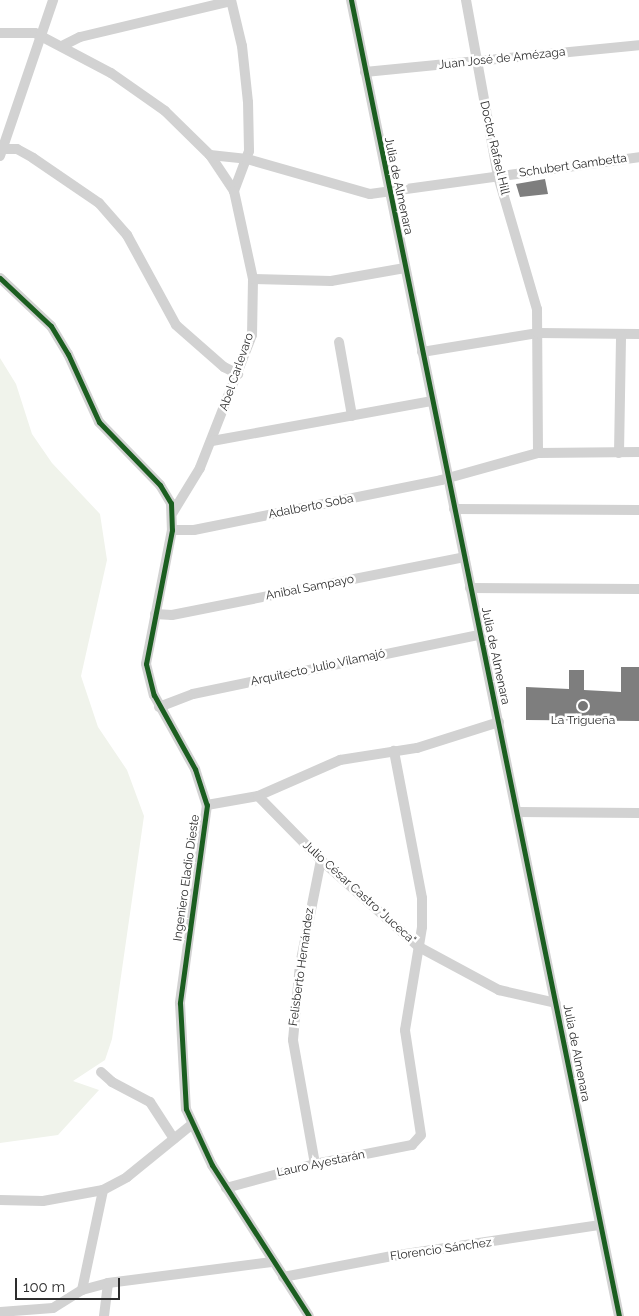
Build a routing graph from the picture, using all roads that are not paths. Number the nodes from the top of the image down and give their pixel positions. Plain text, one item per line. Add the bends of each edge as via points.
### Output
1 (52, 0) edge
2 (351, 0) edge
3 (466, 0) edge
4 (231, 1) edge
5 (0, 33) edge
6 (42, 36) junction
7 (639, 45) edge
8 (62, 46) junction
9 (475, 62) junction
10 (365, 72) junction
11 (1, 151) edge
12 (210, 155) junction
13 (639, 157) edge
14 (247, 159) junction
15 (498, 176) junction
16 (234, 191) junction
17 (388, 193) junction
18 (405, 268) junction
19 (0, 278) edge
20 (254, 278) junction
21 (538, 333) junction
22 (621, 334) junction
23 (639, 334) edge
24 (339, 342) dead end
25 (422, 352) junction
26 (238, 374) junction
27 (432, 401) junction
28 (352, 416) junction
29 (212, 441) junction
30 (639, 452) edge
31 (619, 453) junction
32 (538, 454) junction
33 (448, 477) junction
34 (454, 509) junction
35 (639, 510) edge
36 (173, 512) junction
37 (172, 530) junction
38 (464, 557) junction
39 (470, 588) junction
40 (639, 589) edge
41 (155, 614) junction
42 (479, 635) junction
43 (159, 707) junction
44 (499, 722) junction
45 (394, 751) junction
46 (258, 796) junction
47 (207, 805) junction
48 (518, 812) junction
49 (639, 813) edge
50 (321, 860) junction
51 (419, 947) junction
52 (556, 1003) junction
53 (101, 1072) dead end
54 (191, 1124) junction
55 (174, 1139) junction
56 (315, 1164) junction
57 (226, 1188) junction
58 (103, 1190) junction
59 (0, 1200) edge
60 (599, 1225) junction
61 (272, 1262) junction
62 (283, 1277) junction
63 (108, 1283) junction
64 (82, 1290) junction
65 (0, 1312) edge
66 (104, 1316) edge
67 (309, 1316) edge
68 (619, 1316) edge

1 - 6 street
2 - 10 street, Julia de Almenara
3 - 9 street, Doctor Rafael Hill
4 - 8 street via 80,37
4 - 14 street via 245,70
5 - 6 street via 24,31
6 - 8 street
6 - 11 street
7 - 9 street, Juan José de Amézaga
8 - 12 street via 166,111
9 - 10 street, Juan José de Amézaga
9 - 15 street, Doctor Rafael Hill
10 - 17 street, Julia de Almenara
11 - 26 street via 33,158 99,203 127,235 176,325 217,361
12 - 14 street, Schubert Gambetta
12 - 16 street
13 - 15 street, Schubert Gambetta
14 - 16 street
14 - 17 street, Schubert Gambetta via 351,190
15 - 17 street, Schubert Gambetta
15 - 21 street, Doctor Rafael Hill via 534,292
16 - 20 street, Abel Carlevaro
17 - 18 street, Julia de Almenara
18 - 20 street via 331,281
18 - 25 street, Julia de Almenara
19 - 36 street, Ingeniero Eladio Dieste via 51,326 68,354 99,422 160,485
20 - 26 street, Abel Carlevaro via 252,334
21 - 22 street
21 - 25 street
21 - 32 street, Doctor Rafael Hill
22 - 23 street
22 - 31 street
24 - 28 street
25 - 27 street, Julia de Almenara
26 - 29 street, Abel Carlevaro
27 - 28 street
27 - 33 street, Julia de Almenara
28 - 29 street via 221,443
29 - 36 street, Abel Carlevaro via 187,495
30 - 31 street, Adalberto Soba
31 - 32 street, Adalberto Soba
32 - 33 street, Adalberto Soba
33 - 34 street, Julia de Almenara
33 - 37 street, Adalberto Soba via 194,530
34 - 35 street
34 - 38 street, Julia de Almenara
36 - 37 street, Ingeniero Eladio Dieste
37 - 41 street, Ingeniero Eladio Dieste
38 - 39 street, Julia de Almenara
38 - 41 street, Anibal Sampayo via 172,615
39 - 40 street
39 - 42 street, Julia de Almenara
41 - 43 street, Ingeniero Eladio Dieste via 146,664
42 - 43 street, Arquitecto Julio Vilamajó via 192,694
42 - 44 street, Julia de Almenara
43 - 47 street, Ingeniero Eladio Dieste via 195,769
44 - 45 street via 417,748
44 - 48 street, Julia de Almenara
45 - 46 street via 340,760
45 - 51 street via 421,883
46 - 47 street
46 - 50 street, Julio César Castro "Juceca"
47 - 54 street, Ingeniero Eladio Dieste via 180,1003 180,1056
48 - 49 street
48 - 52 street, Julia de Almenara
50 - 51 street, Julio César Castro "Juceca"
50 - 56 street, Felisberto Hernández via 300,964 293,1040
51 - 52 street, Julio César Castro "Juceca" via 499,990
51 - 56 street, Lauro Ayestarán via 405,1030 422,1129 417,1142
52 - 60 street, Julia de Almenara
53 - 55 street via 112,1082 150,1102
54 - 55 street
54 - 57 street, Ingeniero Eladio Dieste
55 - 58 street
56 - 57 street, Lauro Ayestarán
57 - 61 street, Ingeniero Eladio Dieste
58 - 59 street via 52,1200
58 - 64 street
60 - 62 street, Florencio Sánchez via 392,1256
60 - 68 street, Julia de Almenara
61 - 62 street, Ingeniero Eladio Dieste
61 - 63 street
62 - 67 street, Ingeniero Eladio Dieste
63 - 64 street
63 - 66 street
64 - 65 street via 53,1308

